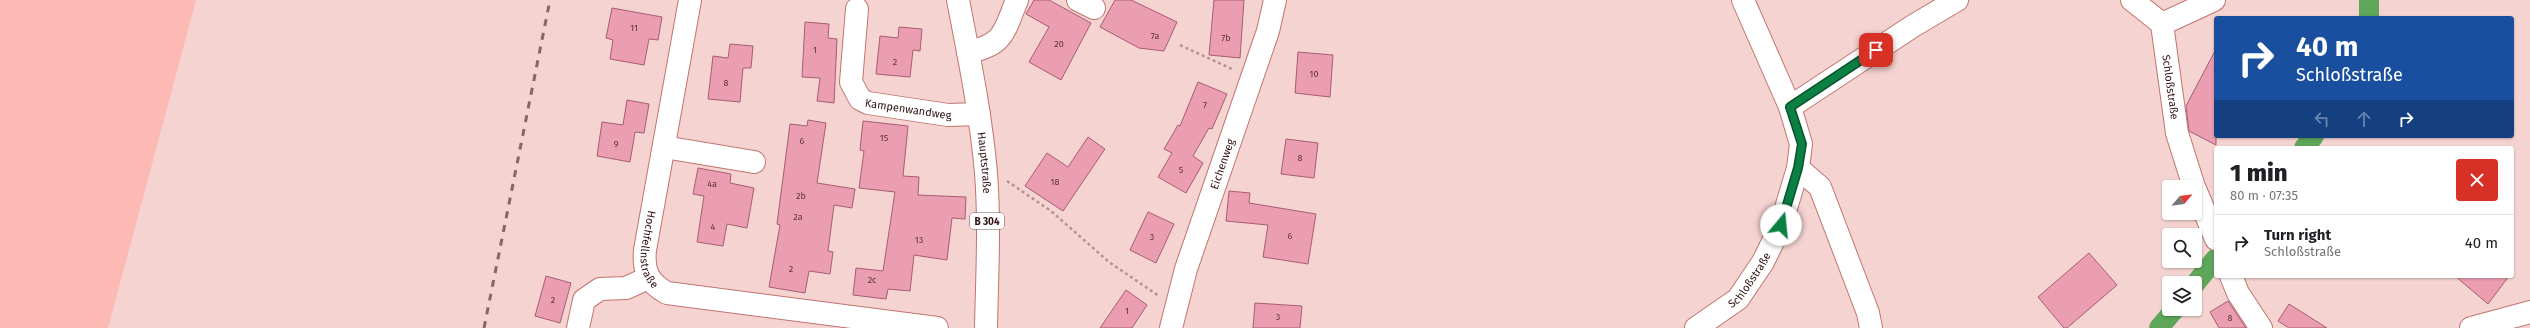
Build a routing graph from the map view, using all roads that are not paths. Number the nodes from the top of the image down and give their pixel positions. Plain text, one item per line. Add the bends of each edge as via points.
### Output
1 (690, 0) edge
2 (958, 0) edge
3 (1017, 0) edge
4 (1276, 0) edge
5 (1742, 0) edge
6 (1957, 0) edge
7 (2132, 0) edge
8 (2214, 0) edge
9 (857, 9) dead end
10 (2162, 24) junction
11 (968, 52) junction
12 (1790, 107) junction
13 (979, 114) junction
14 (664, 147) junction
15 (754, 162) dead end
16 (1798, 168) junction
17 (2192, 180) edge
18 (2202, 205) edge
19 (2214, 234) edge
20 (648, 278) junction
21 (2232, 278) edge
22 (2530, 312) edge
23 (1173, 318) edge
24 (578, 328) edge
25 (936, 328) edge
26 (986, 328) edge
27 (1696, 328) edge
28 (1871, 328) edge
29 (2261, 328) edge
30 (2471, 328) edge

1 - 14 street, Hochfellnstraße
2 - 11 street, Hauptstraße / B 304
3 - 11 street via 1000,40 980,50
4 - 23 street, Eichenweg via 1268,31 1186,269
5 - 12 street, Schloßstraße
6 - 12 street
7 - 10 street
8 - 10 street
9 - 13 street, Kampenwandweg via 851,82 860,99 868,104 948,115
10 - 17 street, Schloßstraße via 2177,133
11 - 13 street, Hauptstraße / B 304
12 - 16 street, Schloßstraße via 1802,144
13 - 26 street, Hauptstraße / B 304 via 987,192
14 - 15 street
14 - 20 street, Hochfellnstraße via 645,250 644,265
16 - 27 street, Schloßstraße via 1781,225 1764,262 1738,299
16 - 28 street via 1820,187 1868,313
18 - 19 street, Schloßstraße
20 - 24 street via 626,288 600,289 584,300
20 - 25 street, Hochfellnstraße via 656,288 666,293
21 - 29 street via 2238,293
22 - 30 street

